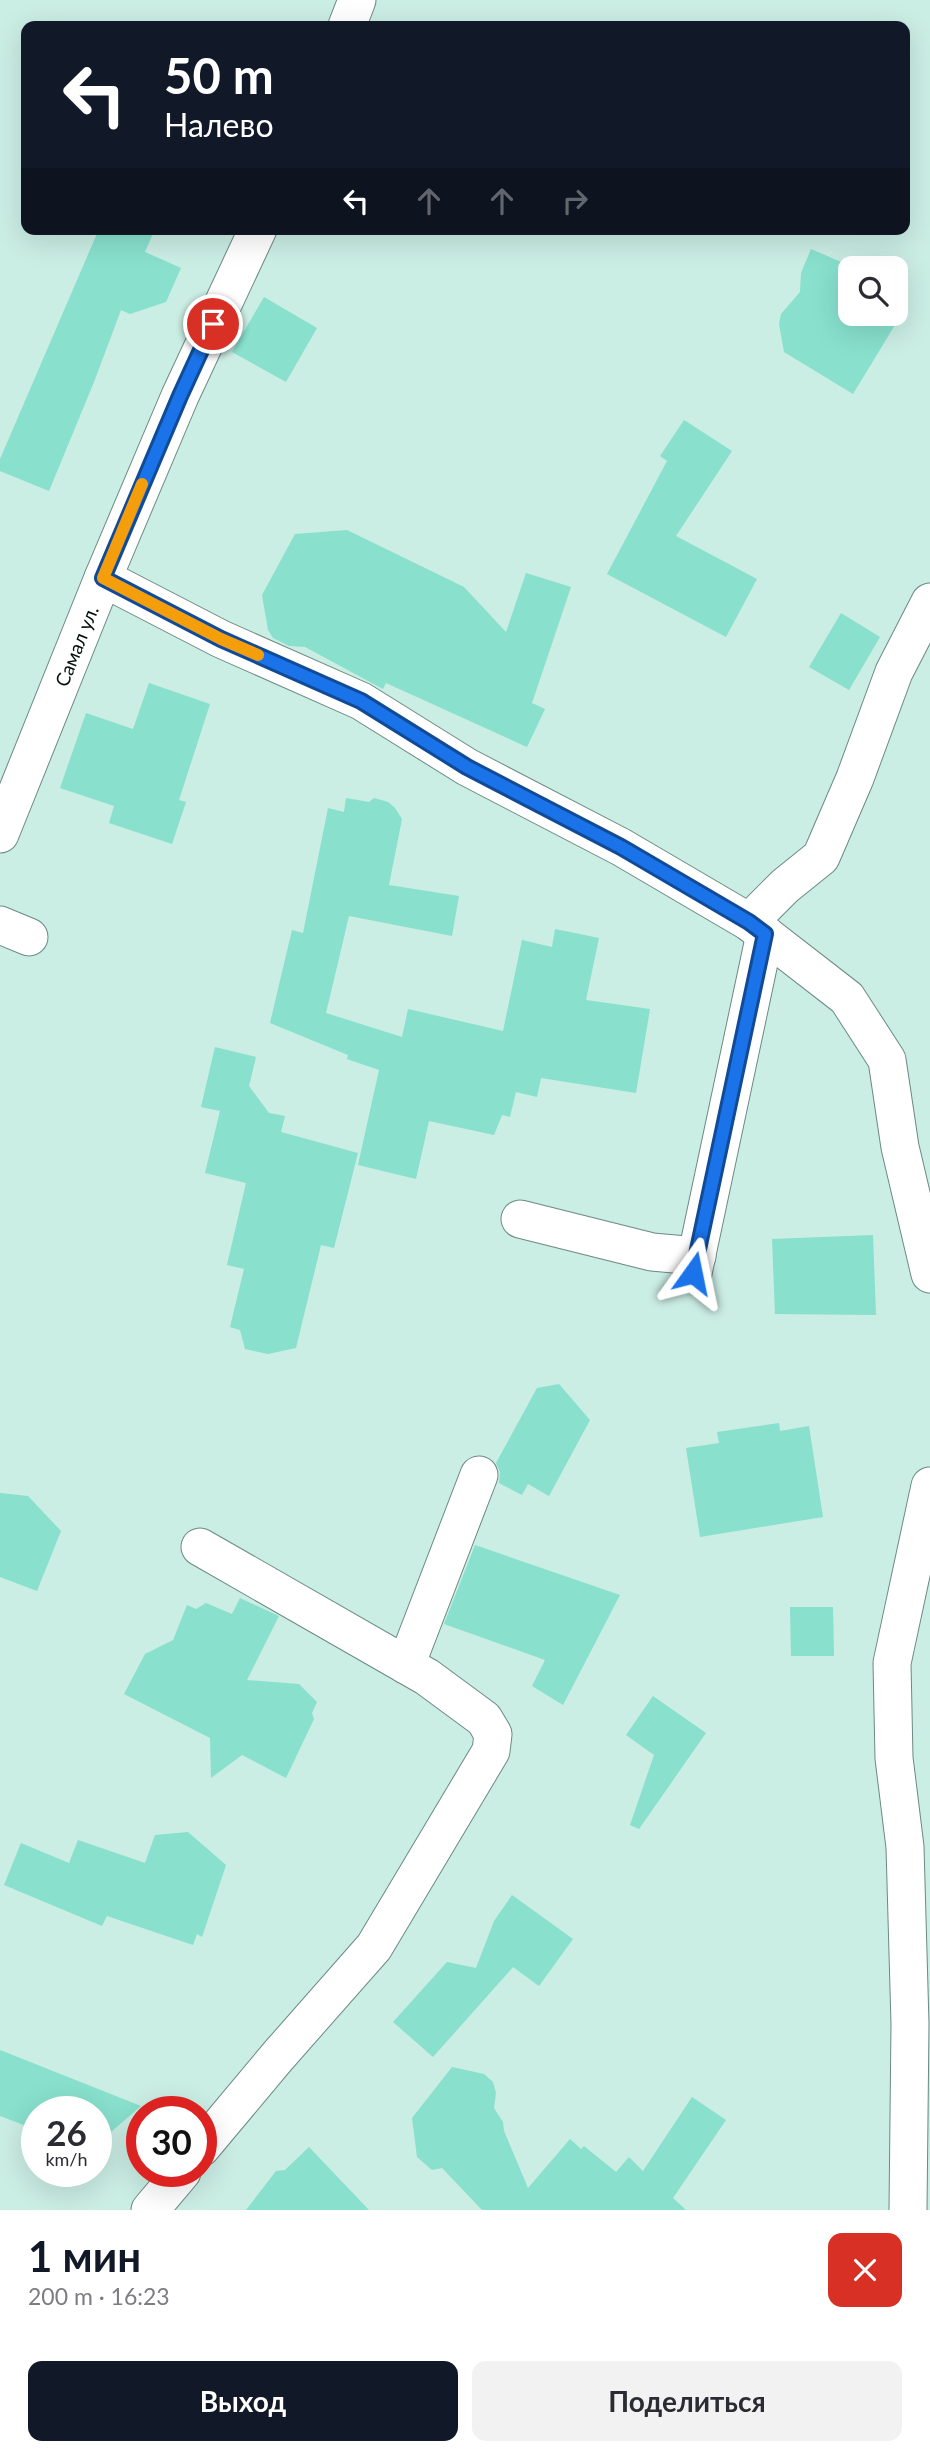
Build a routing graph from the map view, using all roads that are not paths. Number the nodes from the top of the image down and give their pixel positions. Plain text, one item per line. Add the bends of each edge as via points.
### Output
1 (357, 0) edge
2 (349, 21) edge
3 (255, 235) edge
4 (103, 578) junction
5 (930, 602) edge
6 (0, 834) edge
7 (757, 928) junction
8 (520, 1219) dead end
9 (930, 1274) edge
10 (479, 1475) dead end
11 (930, 1486) edge
12 (200, 1547) dead end
13 (406, 1665) junction
14 (217, 2129) edge
15 (169, 2187) edge
16 (150, 2210) edge
17 (908, 2210) edge

1 - 2 street
3 - 4 street, Самал ул.
4 - 6 street, Самал ул.
4 - 7 street via 221,639 361,701 467,767 621,847
5 - 7 street via 894,672 821,857 785,886
7 - 8 street via 695,1265
7 - 9 street via 847,998 887,1060 900,1147
10 - 13 street
11 - 17 street via 892,1663 894,1758 905,1847 910,2024
12 - 13 street
13 - 14 street via 484,1719 493,1734 491,1751 374,1947
15 - 16 street

